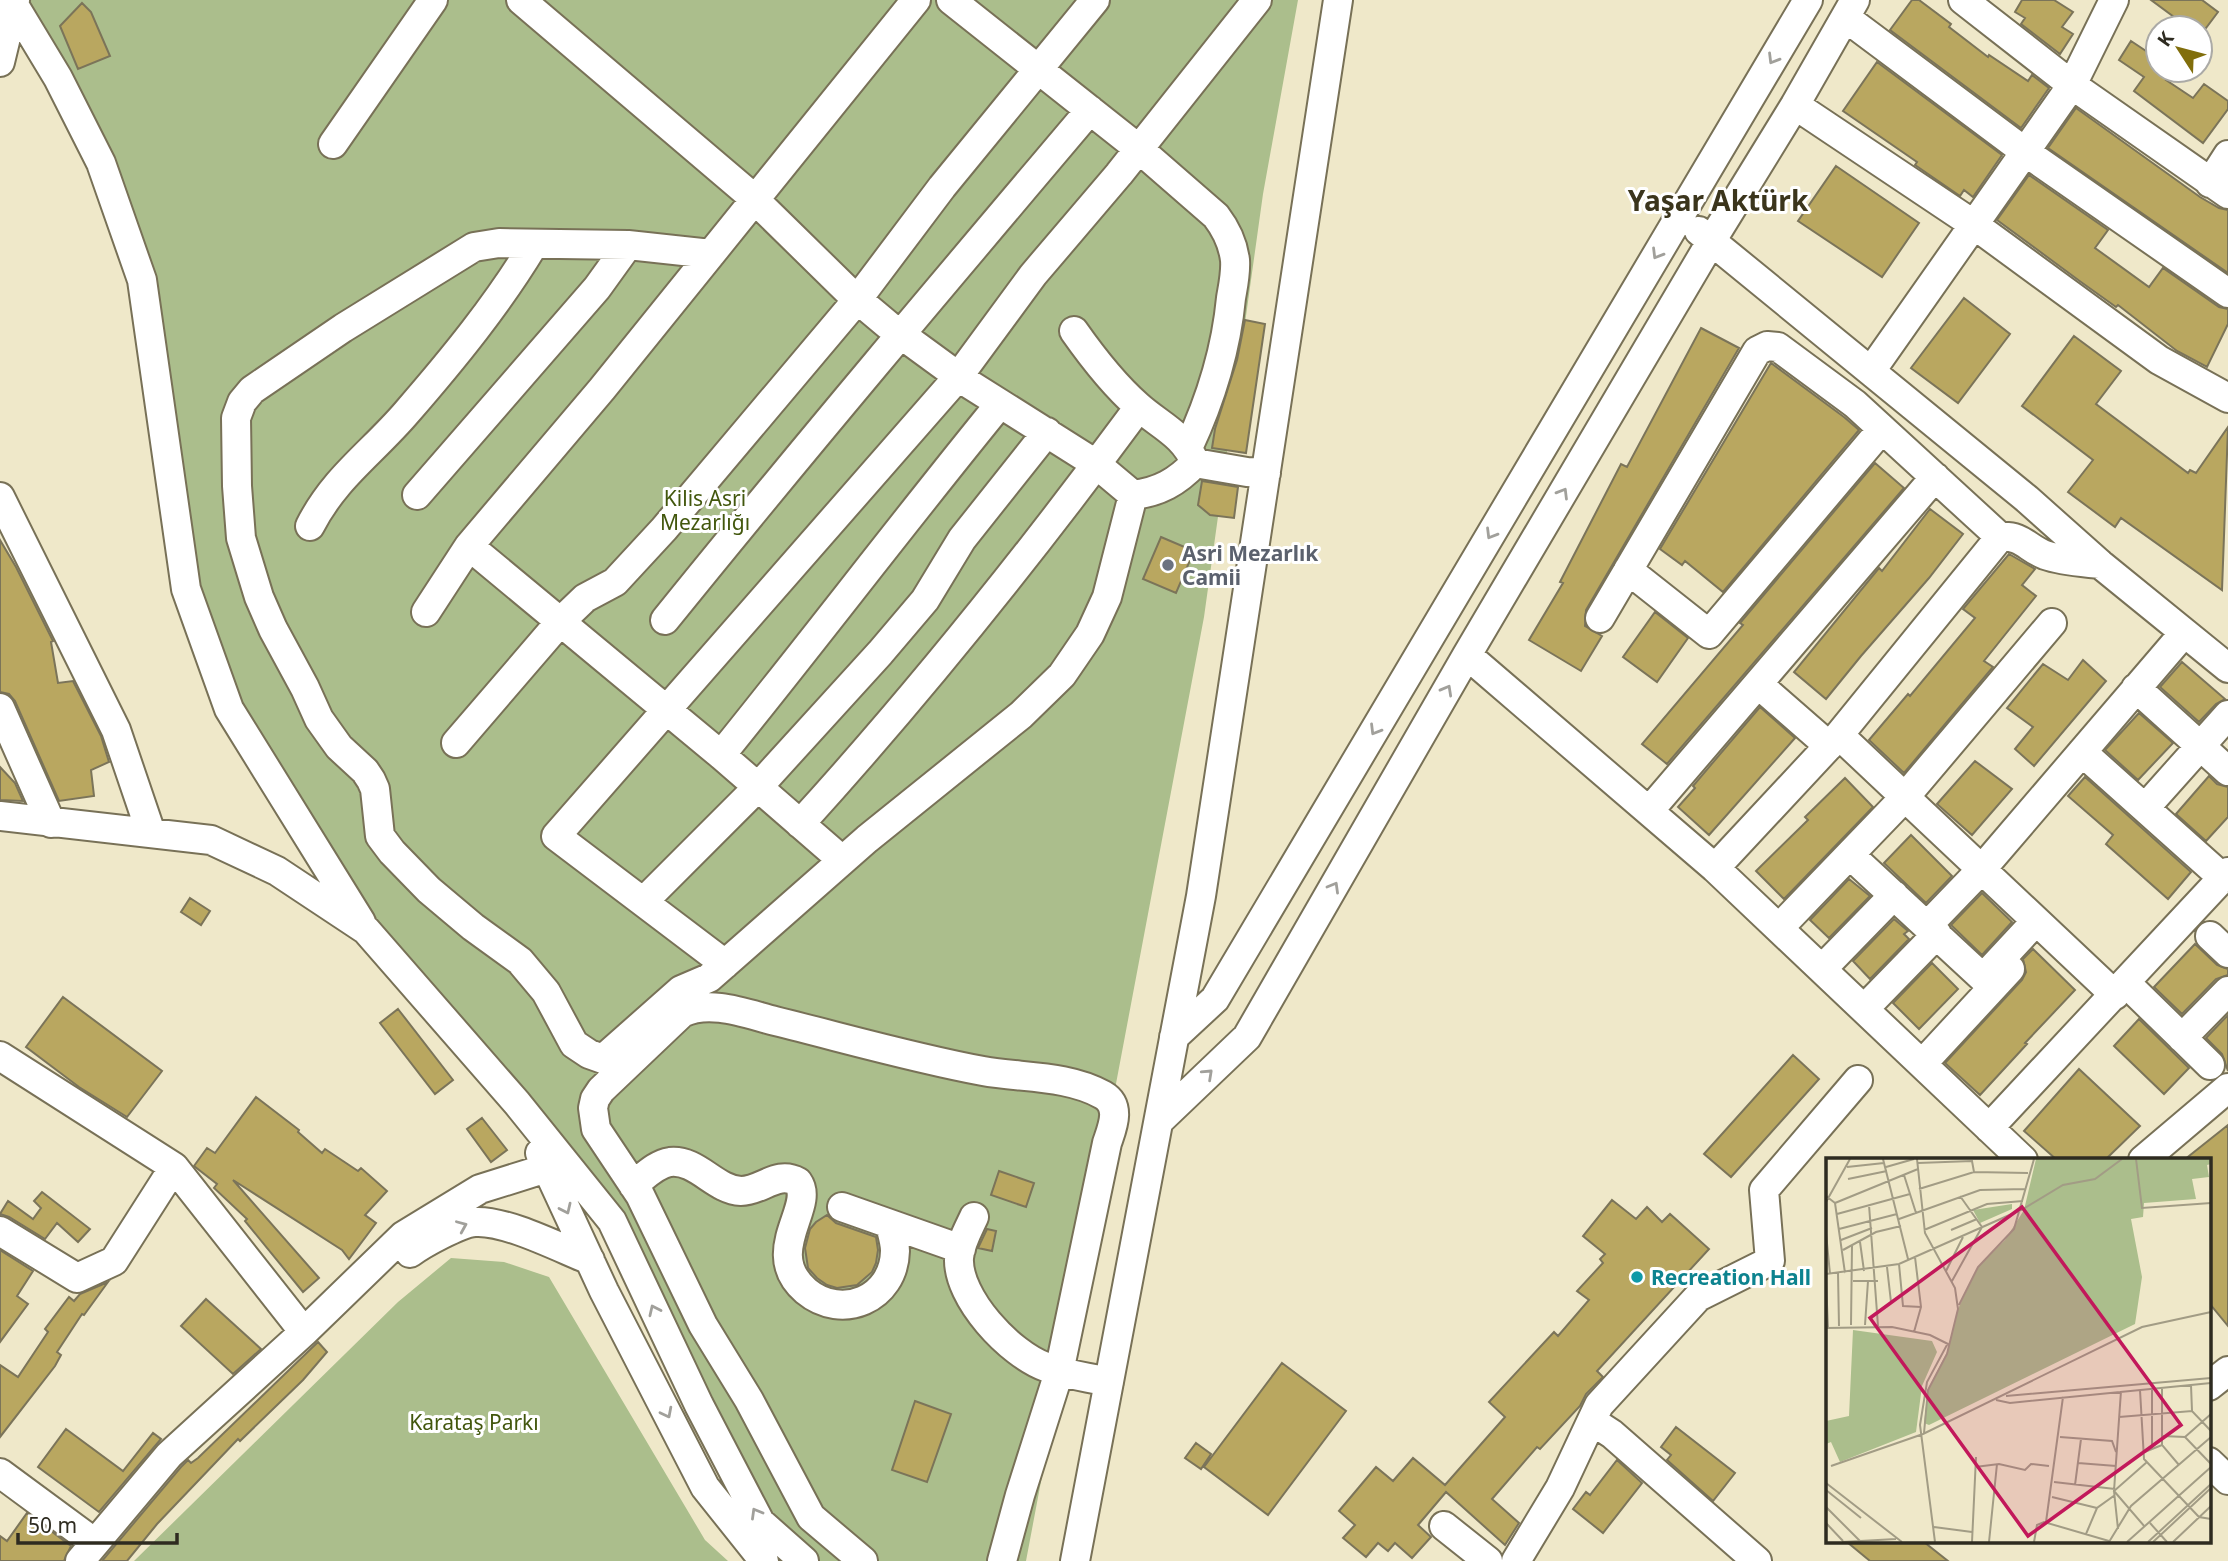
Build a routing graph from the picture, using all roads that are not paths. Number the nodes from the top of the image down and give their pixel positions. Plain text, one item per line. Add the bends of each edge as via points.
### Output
1 (433, 0) edge
2 (521, 0) edge
3 (916, 0) edge
4 (951, 0) edge
5 (1095, 0) edge
6 (1257, 0) edge
7 (1338, 0) edge
8 (1808, 0) edge
9 (1963, 0) edge
10 (2114, 0) edge
11 (12, 2) edge
12 (1850, 9) edge
13 (0, 62) edge
14 (1038, 69) junction
15 (2071, 85) junction
16 (1795, 105) junction
17 (1090, 110) junction
18 (333, 144) dead end
19 (1139, 149) junction
20 (2024, 151) junction
21 (2228, 155) edge
22 (2219, 188) edge
23 (755, 200) junction
24 (1679, 217) junction
25 (1973, 224) junction
26 (1712, 240) junction
27 (534, 244) junction
28 (628, 245) junction
29 (711, 254) junction
30 (2228, 293) edge
31 (857, 300) junction
32 (1074, 331) dead end
33 (901, 336) junction
34 (1871, 371) junction
35 (958, 377) junction
36 (2227, 395) edge
37 (999, 405) junction
38 (1139, 407) junction
39 (1882, 429) junction
40 (1046, 432) junction
41 (1192, 455) junction
42 (1096, 464) junction
43 (1266, 473) junction
44 (1935, 477) junction
45 (417, 495) dead end
46 (1133, 495) junction
47 (0, 497) edge
48 (310, 526) dead end
49 (2000, 537) junction
50 (469, 546) junction
51 (2100, 564) junction
52 (1628, 570) junction
53 (426, 612) dead end
54 (1600, 618) dead end
55 (665, 620) dead end
56 (560, 622) junction
57 (2052, 623) dead end
58 (2184, 633) junction
59 (1467, 655) junction
60 (2221, 656) edge
61 (1758, 684) junction
62 (2136, 688) junction
63 (0, 708) edge
64 (666, 710) junction
65 (2228, 715) edge
66 (1834, 740) junction
67 (456, 743) dead end
68 (2200, 746) junction
69 (2082, 752) junction
70 (721, 755) junction
71 (2228, 771) edge
72 (758, 787) junction
73 (1905, 797) junction
74 (2145, 808) junction
75 (1649, 811) junction
76 (0, 816) edge
77 (51, 823) junction
78 (800, 824) junction
79 (151, 833) junction
80 (1850, 855) junction
81 (842, 860) junction
82 (1715, 867) junction
83 (1981, 870) junction
84 (2225, 875) edge
85 (1894, 895) junction
86 (644, 901) junction
87 (2041, 926) junction
88 (1779, 929) junction
89 (366, 930) junction
90 (1932, 930) junction
91 (725, 964) junction
92 (1822, 969) junction
93 (2120, 989) junction
94 (2228, 991) edge
95 (1864, 1009) junction
96 (1174, 1037) junction
97 (2182, 1038) junction
98 (0, 1056) edge
99 (1922, 1064) junction
100 (2210, 1065) dead end
101 (1858, 1080) dead end
102 (2228, 1088) edge
103 (1158, 1121) junction
104 (1989, 1128) junction
105 (2021, 1158) edge
106 (2145, 1158) edge
107 (555, 1164) junction
108 (174, 1167) junction
109 (636, 1190) junction
110 (842, 1207) dead end
111 (974, 1217) dead end
112 (612, 1221) junction
113 (890, 1225) junction
114 (0, 1231) edge
115 (961, 1249) junction
116 (590, 1260) junction
117 (304, 1332) junction
118 (1059, 1372) junction
119 (1109, 1382) junction
120 (1592, 1421) junction
121 (2210, 1463) edge
122 (0, 1473) edge
123 (2228, 1480) edge
124 (1444, 1526) dead end
125 (87, 1552) edge
126 (764, 1561) edge
127 (804, 1561) edge
128 (863, 1561) edge
129 (1002, 1561) edge
130 (1075, 1561) edge
131 (1489, 1561) edge
132 (1516, 1561) edge
133 (1757, 1561) edge

1 - 18 street
2 - 23 street
3 - 23 street
4 - 14 street
5 - 14 street
6 - 19 street
7 - 43 street
8 -> 24 street
9 - 15 street
10 - 15 street
11 - 13 street
11 - 89 street via 101,163 142,280 186,589 229,709
12 - 16 street
12 - 20 street
14 - 17 street
14 - 31 street
15 - 20 street
15 - 22 street
16 - 25 street
16 - 26 street
17 - 19 street
17 - 33 street
19 - 35 street via 1033,275
19 - 41 street via 1216,216 1235,260 1224,349
20 - 25 street
20 - 30 street
21 - 22 street
23 - 29 street
23 - 31 street
24 - 26 street
24 -> 96 street via 1215,999
25 - 34 street
25 - 36 street via 2159,360
26 - 34 street
59 -> 26 street
27 - 28 street
27 - 48 street via 483,320 408,412 328,494
27 - 91 street via 485,244 464,252 343,328 247,396 236,418 236,445 238,512 247,564 318,719 371,780 380,836 429,890 530,970 581,1050 603,1059 681,990 709,978
28 - 29 street
28 - 45 street via 597,288
29 - 50 street
31 - 33 street
31 - 56 street via 664,529 615,582 585,598
32 - 38 street
33 - 35 street
33 - 55 street
34 - 51 street
35 - 37 street
35 - 64 street
37 - 40 street
37 - 70 street
38 - 41 street via 1174,433
38 - 42 street
39 - 44 street
39 - 52 street via 1709,634
39 - 52 street via 1778,347 1761,348
40 - 42 street
40 - 72 street via 962,539 925,600
41 - 43 street via 1247,472
41 - 46 street via 1167,486
42 - 46 street
42 - 78 street via 966,634
43 - 96 street via 1201,896
44 - 49 street
44 - 61 street
46 - 81 street via 1107,597 1090,634 1062,675 1021,715
47 - 79 street via 117,730
49 - 51 street via 2014,536 2061,559
49 - 66 street
50 - 53 street
50 - 56 street
51 - 58 street
52 - 54 street
56 - 64 street
56 - 67 street
57 - 73 street
58 - 60 street
58 - 62 street
59 - 75 street
103 -> 59 street via 1247,1037
61 - 66 street
61 - 75 street
62 - 68 street
62 - 69 street
63 - 77 street
64 - 70 street
64 - 86 street via 556,836
65 - 68 street
66 - 73 street
66 - 82 street
68 - 71 street
68 - 74 street
69 - 74 street
69 - 83 street
70 - 72 street
72 - 78 street
72 - 86 street
73 - 80 street
73 - 83 street
74 - 84 street
75 - 82 street
76 - 77 street
77 - 79 street
78 - 81 street
79 - 89 street via 211,840 277,871
80 - 85 street
80 - 88 street
81 - 91 street
82 - 88 street
83 - 87 street
83 - 90 street
84 - 93 street
85 - 90 street
85 - 92 street
86 - 91 street
87 - 90 street via 1983,978
87 - 93 street
87 - 99 street
88 - 92 street
89 - 107 street via 517,1103
90 - 95 street
92 - 95 street
93 - 97 street
93 - 104 street
94 - 97 street
95 - 99 street
96 - 103 street
97 - 100 street
98 - 108 street
99 - 104 street
101 - 120 street via 1763,1190 1770,1261 1698,1297 1599,1405
102 - 106 street
103 - 119 street
104 - 105 street
107 - 112 street
107 -> 116 street
107 - 117 street via 480,1189 403,1236
108 - 114 street via 114,1261 77,1278
108 - 117 street
109 - 112 street
109 - 113 street via 657,1167 677,1162 737,1191 781,1178 798,1182 803,1196 790,1236 789,1264 804,1289 836,1305 867,1300 884,1282 894,1262
109 - 118 street via 596,1129 595,1099 682,1013 701,1007 960,1066 1072,1084 1103,1095 1115,1118
109 - 128 street via 685,1292 749,1400 803,1505 819,1525
110 - 113 street
111 - 115 street
127 -> 112 street via 760,1522
113 - 115 street
115 - 118 street via 962,1279 991,1326 1023,1355
117 -> 116 street via 424,1243 474,1222 510,1227
116 -> 126 street via 705,1488
117 - 125 street via 169,1455
118 - 119 street
118 - 129 street
119 - 130 street
120 - 132 street via 1560,1488
120 - 133 street
121 - 123 street
122 - 125 street
124 - 131 street

